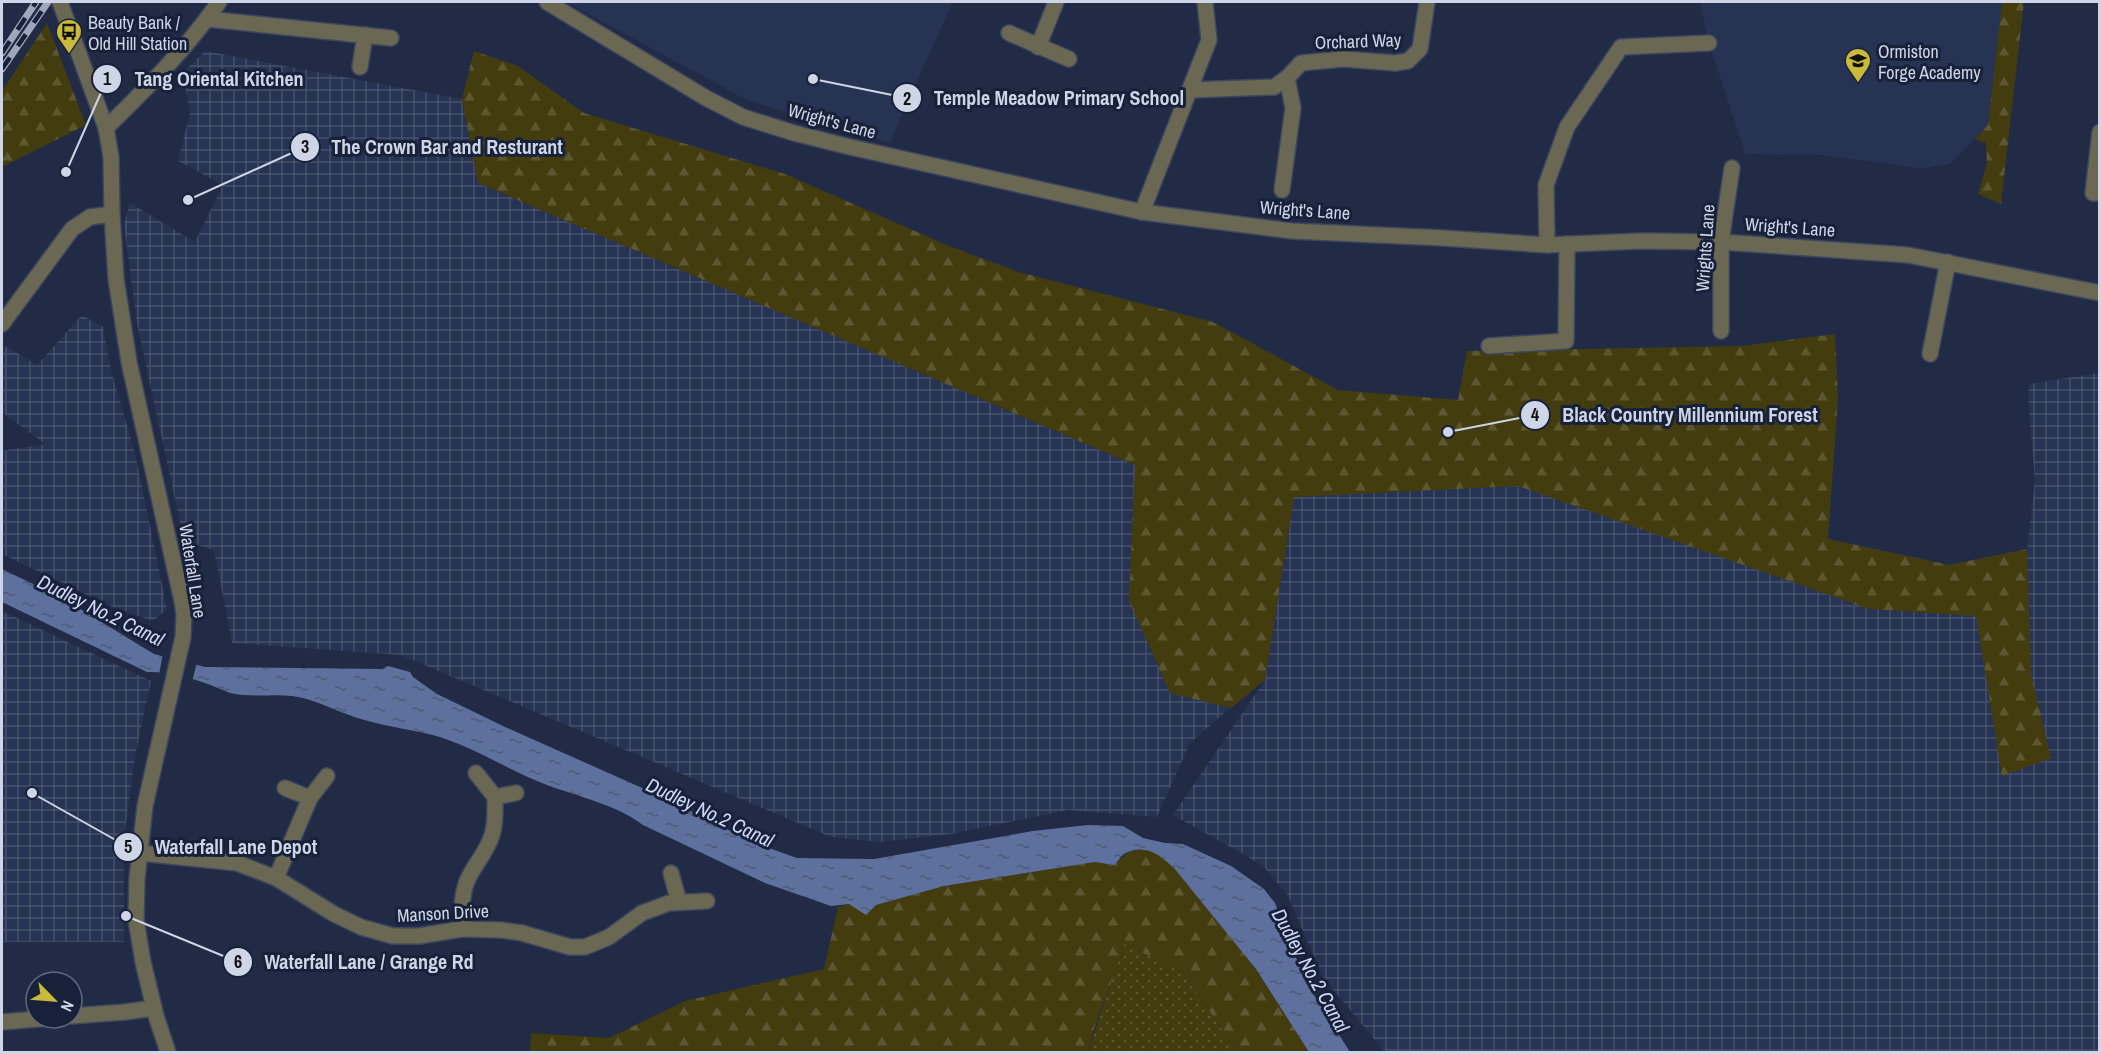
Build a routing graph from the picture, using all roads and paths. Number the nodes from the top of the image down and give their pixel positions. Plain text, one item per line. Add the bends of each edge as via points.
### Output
1 (60, 2) edge
2 (219, 2) edge
3 (547, 2) edge
4 (1056, 2) edge
5 (1205, 2) edge
6 (1427, 2) edge
7 (207, 19) junction
8 (1009, 33) dead end
9 (365, 35) junction
10 (391, 38) dead end
11 (1709, 43) dead end
12 (1038, 46) junction
13 (1069, 59) dead end
14 (360, 67) dead end
15 (1287, 78) junction
16 (1191, 90) junction
17 (106, 128) junction
18 (2100, 132) edge
19 (1732, 168) dead end
20 (1282, 190) dead end
21 (2100, 193) edge
22 (1142, 212) junction
23 (112, 214) junction
24 (1721, 242) junction
25 (1567, 244) junction
26 (1547, 245) junction
27 (1948, 262) junction
28 (2100, 293) edge
29 (2, 324) edge
30 (1721, 331) dead end
31 (1489, 346) dead end
32 (1930, 354) dead end
33 (476, 773) dead end
34 (327, 776) dead end
35 (285, 788) dead end
36 (516, 793) dead end
37 (495, 797) junction
38 (310, 798) junction
39 (140, 853) junction
40 (671, 873) dead end
41 (276, 878) junction
42 (707, 901) dead end
43 (680, 902) junction
44 (462, 929) junction
45 (154, 1008) junction
46 (84, 1015) edge
47 (24, 1020) edge
48 (2, 1022) edge
49 (168, 1053) edge

1 - 17 street, Waterfall Lane
2 - 7 street
3 - 22 street, Wright's Lane via 743,117 858,149
4 - 12 street
5 - 16 street via 1209,40
6 - 15 street, Orchard Way via 1420,49 1408,61 1343,59 1301,63
7 - 9 street
7 - 17 street via 152,84
8 - 12 street
9 - 10 street
9 - 14 street
11 - 26 street via 1621,47 1567,127 1546,185
12 - 13 street
15 - 16 street, Orchard Way via 1274,87
15 - 20 street via 1293,108
16 - 22 street
17 - 23 street, Waterfall Lane
18 - 21 street via 2093,193
19 - 24 street, Wrights Lane
22 - 26 street, Wright's Lane via 1292,231
23 - 29 street via 90,217 72,229
23 - 39 street, Waterfall Lane via 116,279 129,362 184,614 183,637 145,806
24 - 25 street, Wright's Lane
24 - 27 street, Wright's Lane via 1908,255
24 - 30 street, Wrights Lane
25 - 26 street, Wright's Lane
25 - 31 street via 1566,341
27 - 28 street, Wright's Lane
27 - 32 street
33 - 37 street
34 - 38 street
35 - 38 street
36 - 37 street
37 - 44 street via 493,834 467,882
38 - 41 street
39 - 41 street, Manson Drive via 237,863
39 - 45 street, Waterfall Lane via 136,920
40 - 43 street
41 - 44 street, Manson Drive via 334,914 393,936
42 - 43 street, Manson Drive
43 - 44 street, Manson Drive via 642,913 585,947 570,947 522,933
45 - 46 street
45 - 49 street, Waterfall Lane
47 - 48 street

